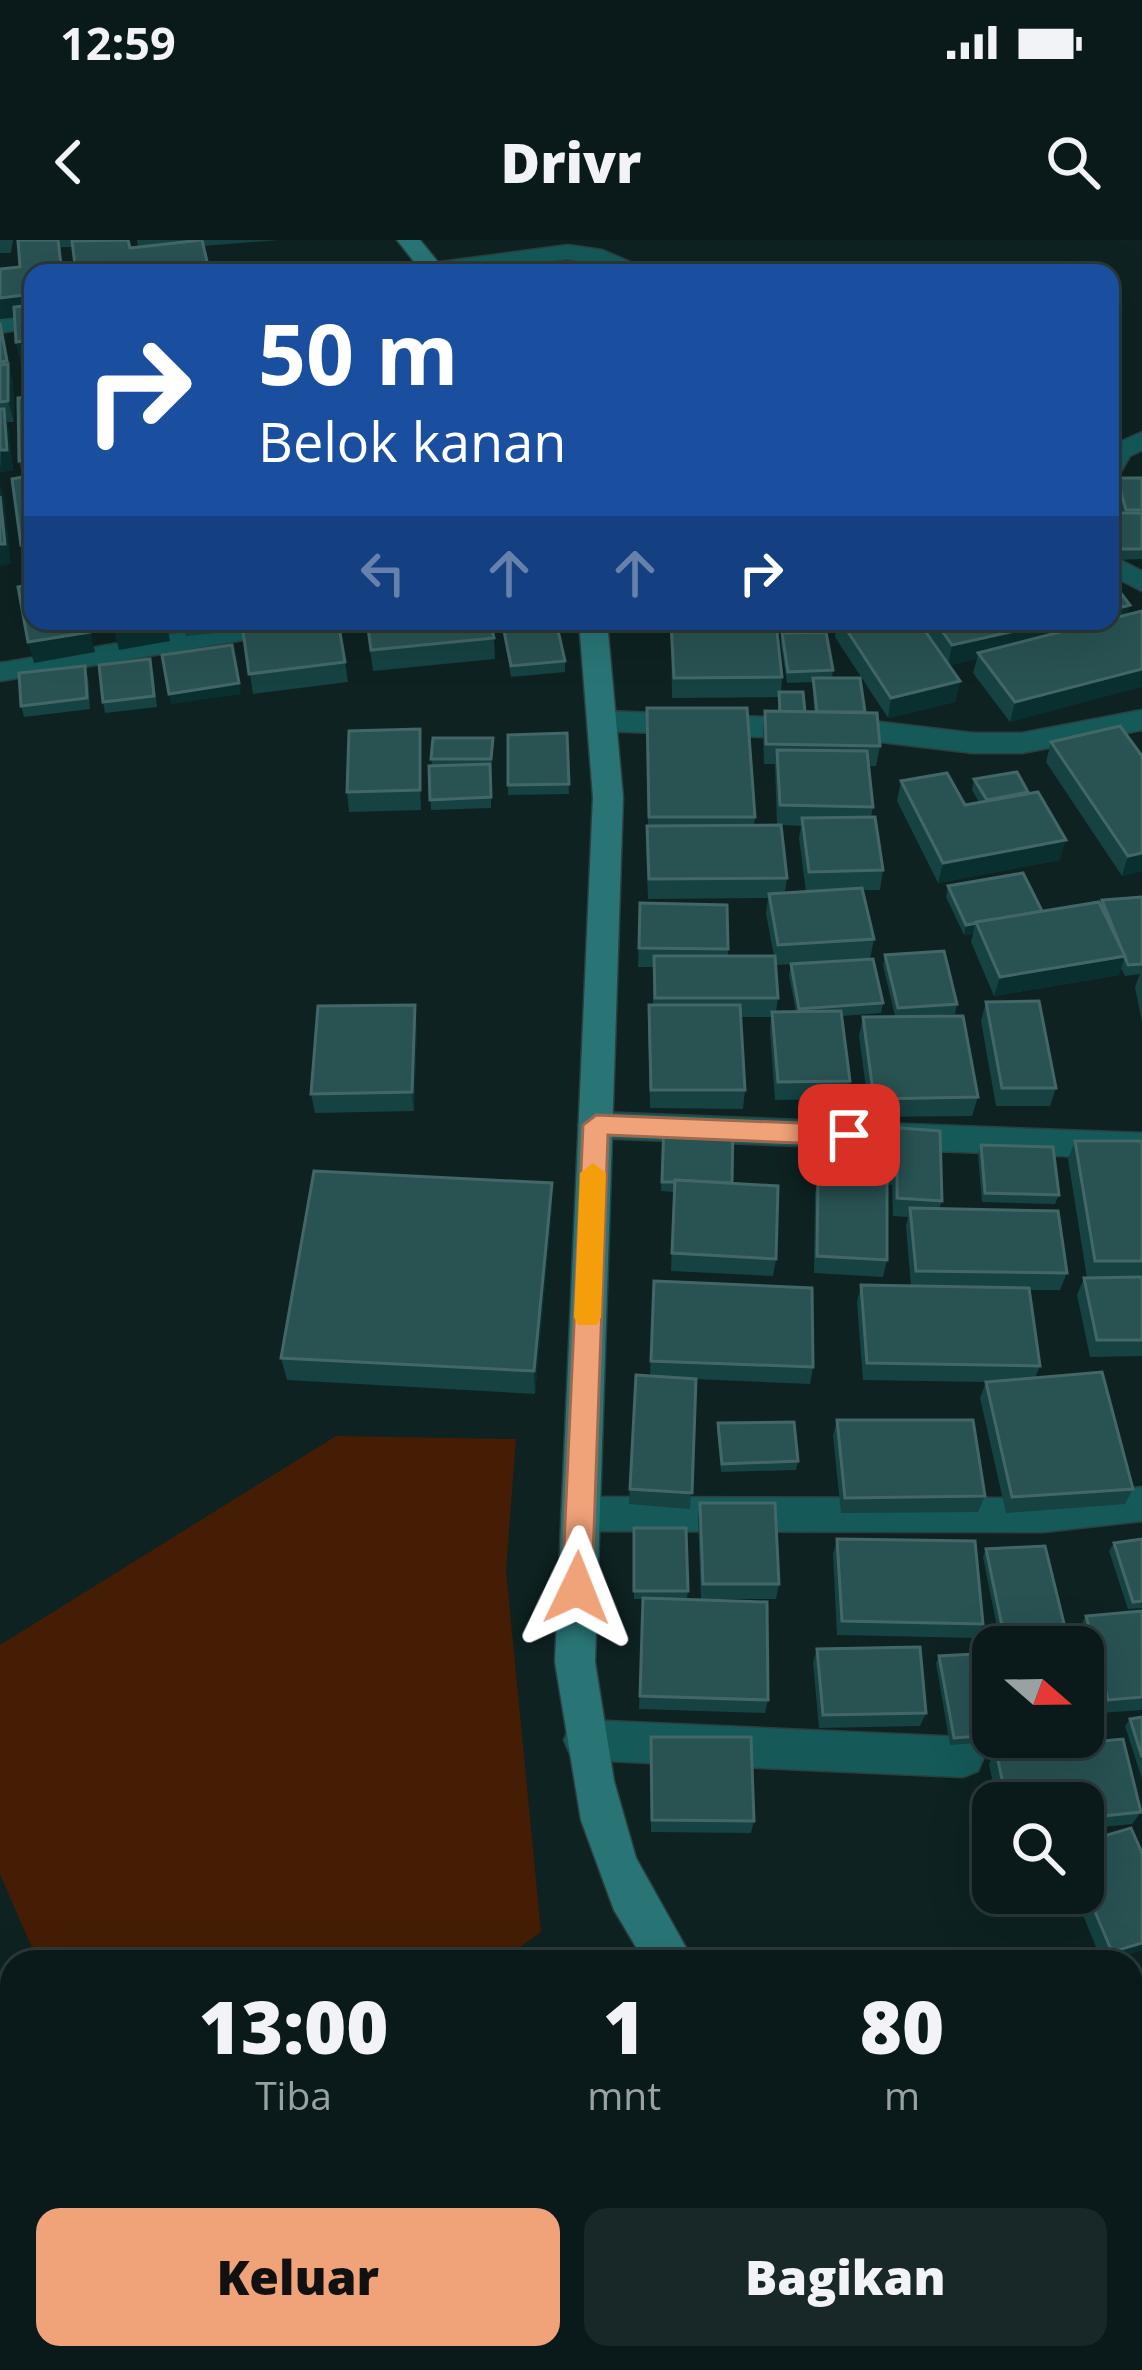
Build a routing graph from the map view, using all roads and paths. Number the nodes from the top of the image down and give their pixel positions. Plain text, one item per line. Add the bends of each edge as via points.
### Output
1 (593, 240) edge
2 (568, 252) junction
3 (483, 264) edge
4 (619, 264) edge
5 (250, 630) edge
6 (594, 630) edge
7 (0, 672) edge
8 (1142, 720) edge
9 (604, 721) junction
10 (596, 1125) junction
11 (1142, 1146) edge
12 (1142, 1504) edge
13 (580, 1514) junction
14 (585, 1740) junction
15 (963, 1756) edge
16 (662, 1950) edge

1 - 2 street
2 - 3 street
2 - 4 street
5 - 7 street
6 - 9 street
8 - 9 street via 1006,743
9 - 10 street
10 - 11 street
10 - 13 street
12 - 13 street via 1043,1515
13 - 14 street via 574,1662
14 - 15 street
14 - 16 street via 615,1867

